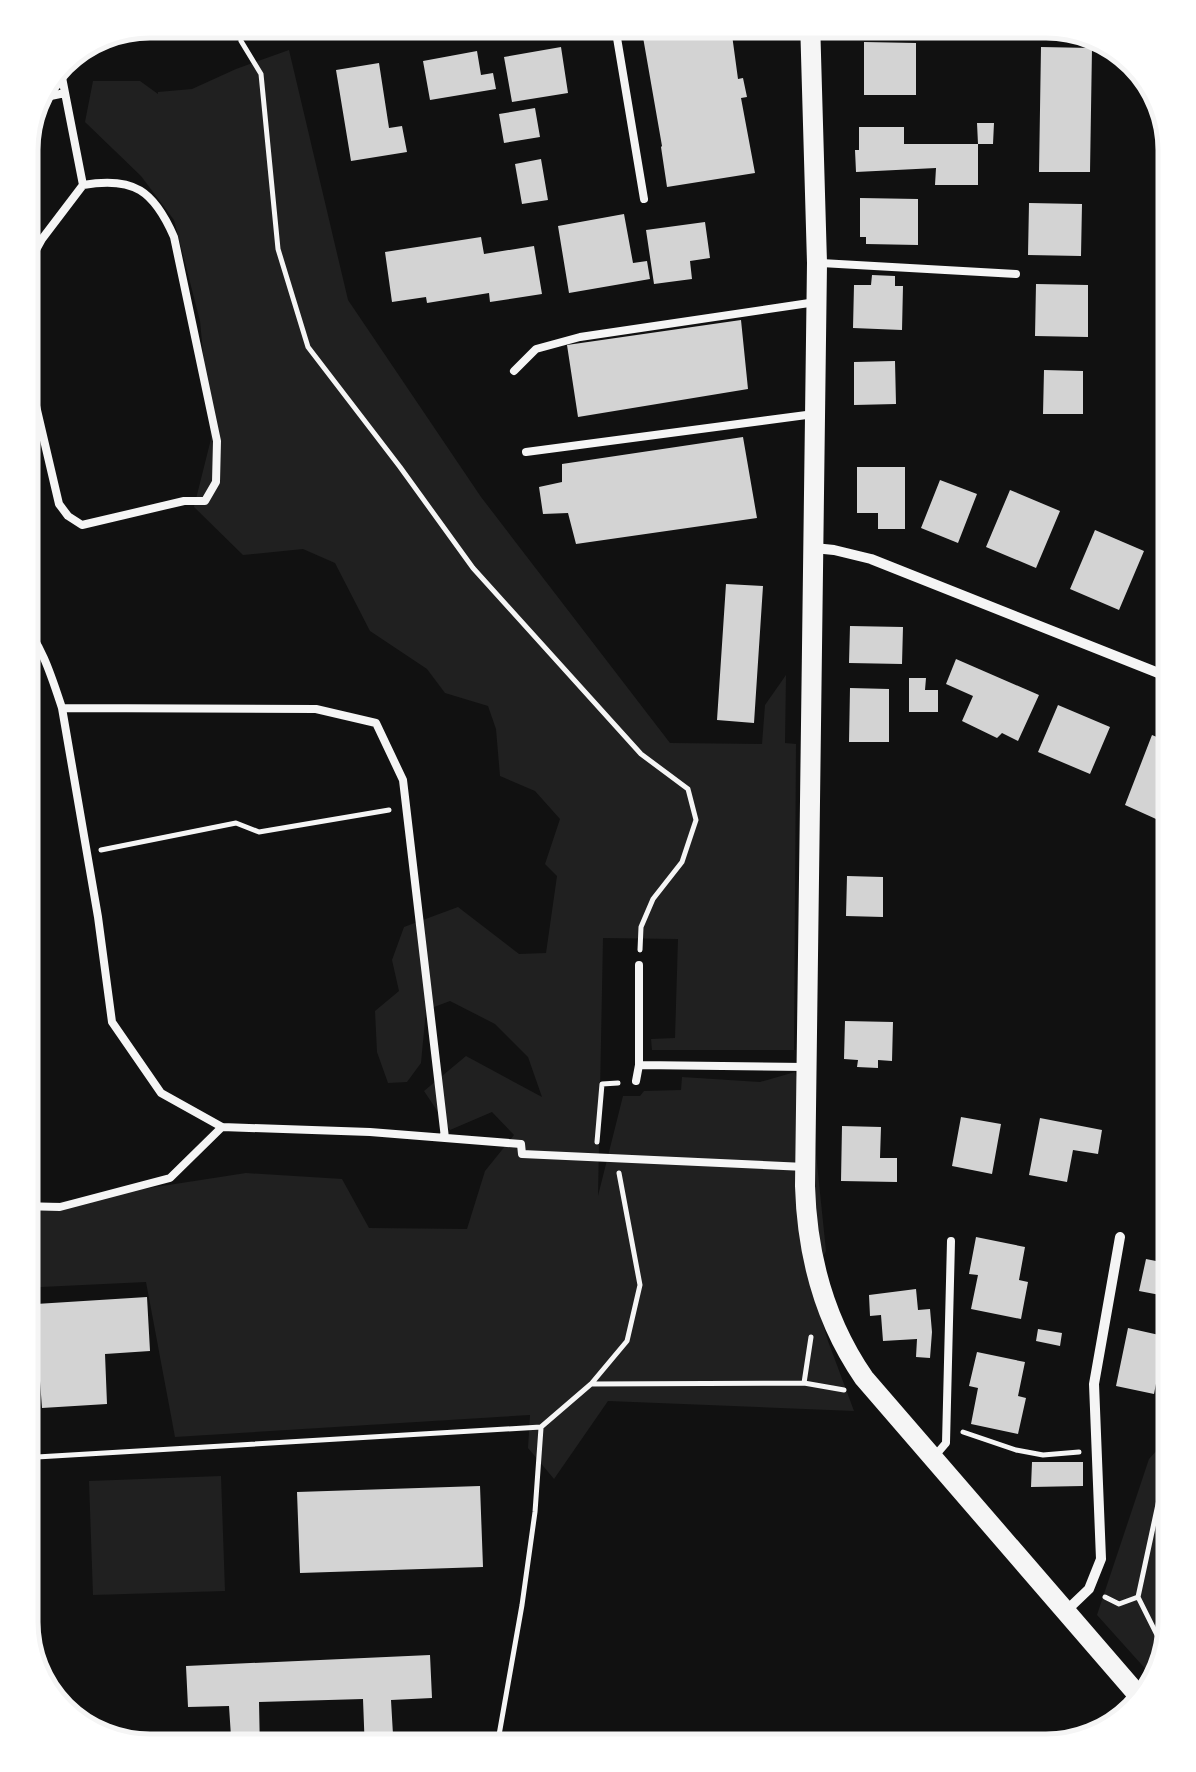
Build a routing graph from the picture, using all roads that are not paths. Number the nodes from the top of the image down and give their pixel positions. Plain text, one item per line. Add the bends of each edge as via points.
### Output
1 (617, 38) edge
2 (811, 38) edge
3 (62, 80) edge
4 (65, 93) junction
5 (52, 96) edge
6 (83, 185) junction
7 (644, 199) dead end
8 (38, 246) edge
9 (817, 263) junction
10 (1016, 274) dead end
11 (816, 302) junction
12 (514, 371) dead end
13 (814, 414) junction
14 (38, 426) edge
15 (526, 452) dead end
16 (814, 548) junction
17 (38, 647) edge
18 (1158, 673) edge
19 (62, 708) junction
20 (639, 965) road end
21 (639, 1065) junction
22 (806, 1067) junction
23 (636, 1081) dead end
24 (222, 1127) junction
25 (445, 1138) junction
26 (805, 1167) junction
27 (38, 1206) edge
28 (1120, 1236) dead end
29 (952, 1241) dead end
30 (932, 1459) junction
31 (1065, 1612) junction
32 (1135, 1691) edge

1 - 7 lane
2 - 9 main road
3 - 4 lane
4 - 5 lane
4 - 6 lane
6 - 8 lane
6 - 14 lane via 107,181 137,188 164,214 217,441 216,482 205,502 82,525 59,504
9 - 10 lane
9 - 11 main road
11 - 12 lane via 580,337 536,349
11 - 13 main road
13 - 15 lane
13 - 16 main road
16 - 18 street via 871,559
16 - 22 main road
17 - 19 lane
19 - 24 lane via 112,1022 161,1093
19 - 25 lane via 316,709 376,723 404,780
20 - 21 lane
21 - 22 lane
21 - 23 lane
22 - 26 main road
24 - 25 lane
24 - 27 lane via 170,1178 60,1207
25 - 26 lane via 521,1144 522,1154
26 - 30 main road via 808,1235 832,1322 877,1393
28 - 31 street via 1094,1384 1100,1559 1089,1589
29 - 30 lane via 946,1443
30 - 31 main road
31 - 32 main road

